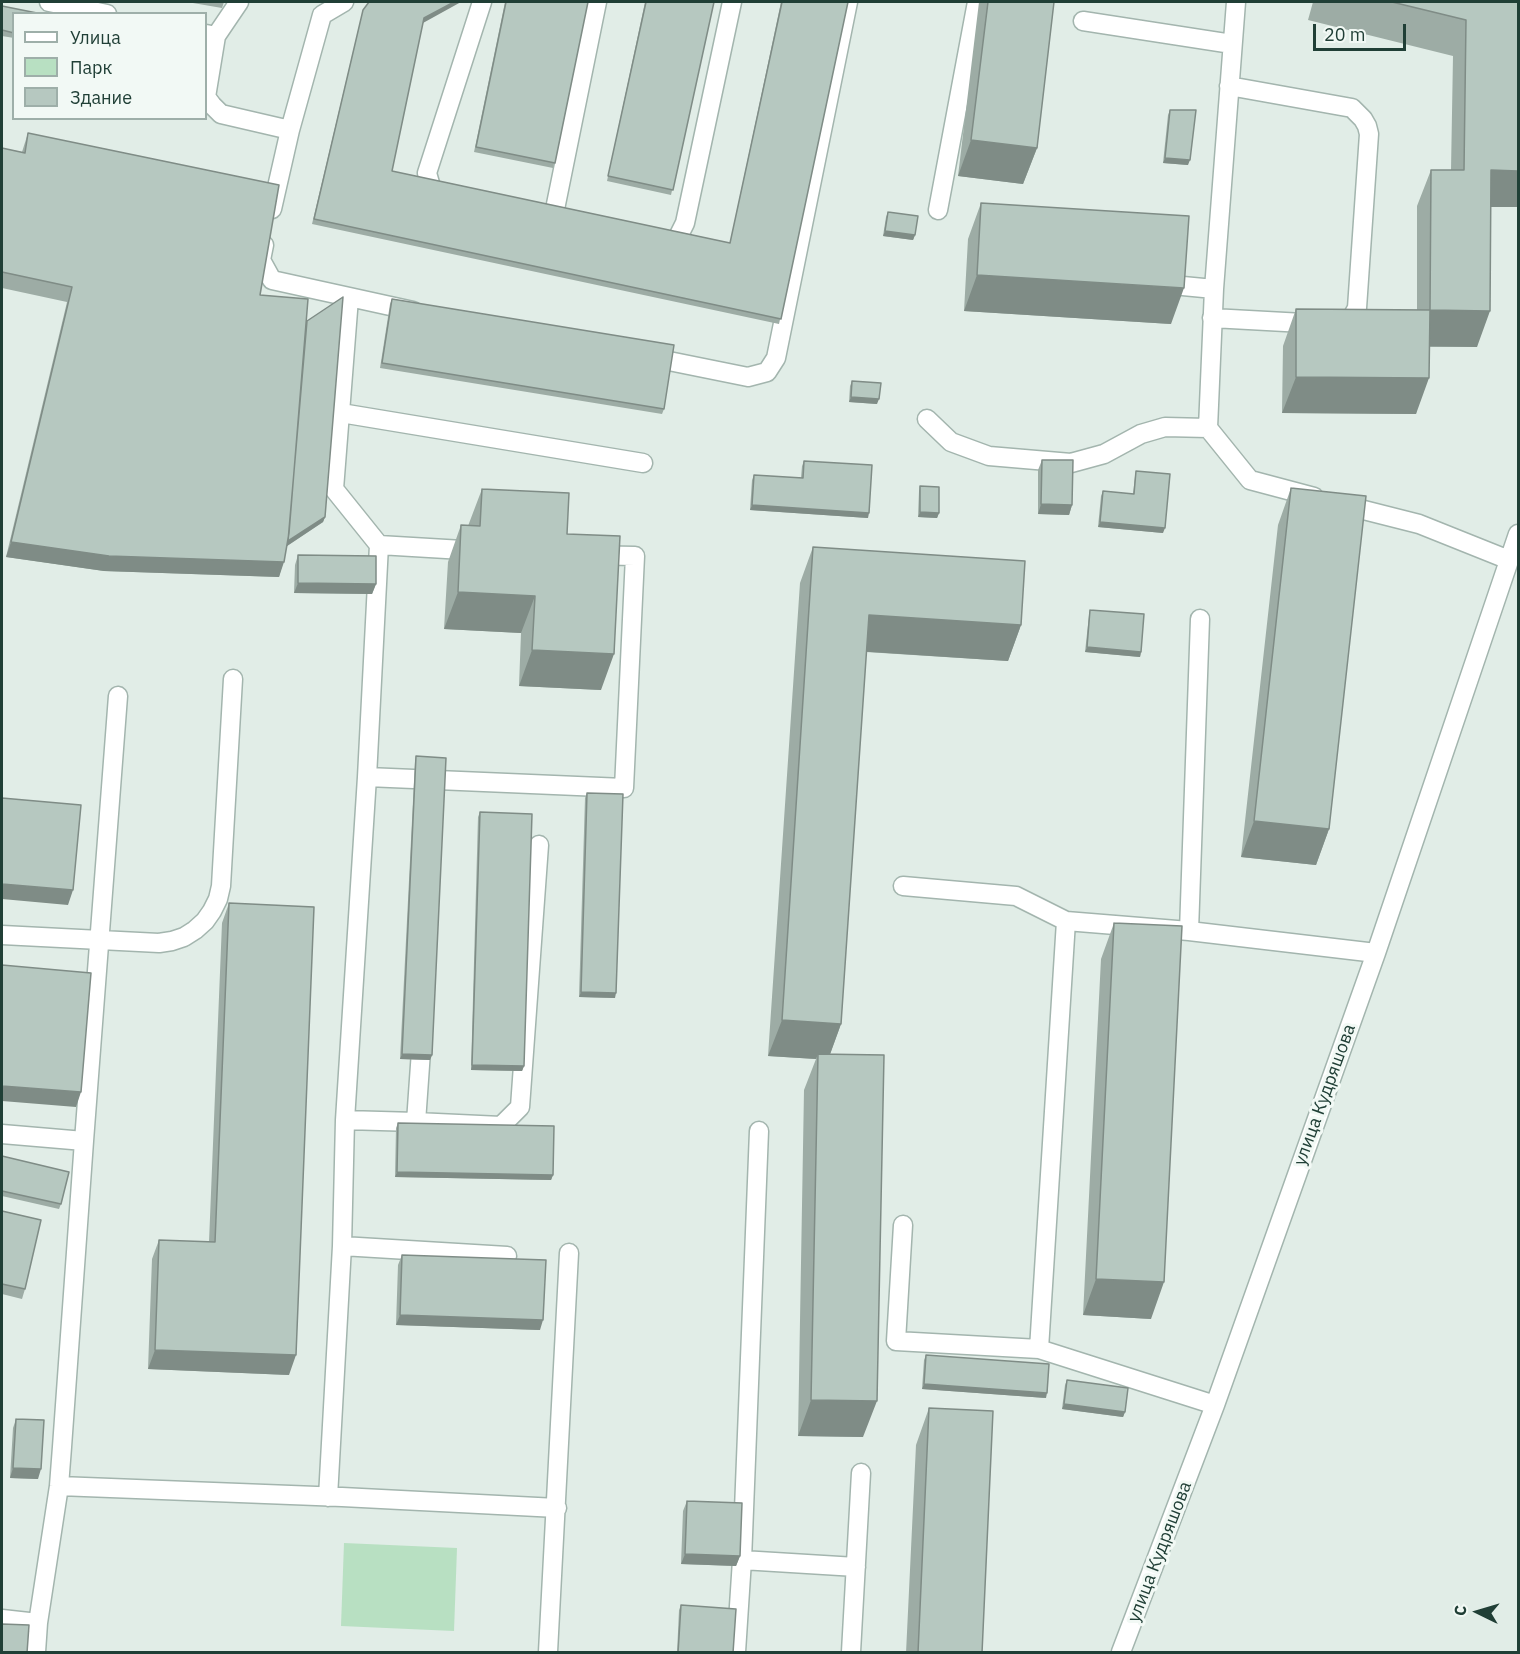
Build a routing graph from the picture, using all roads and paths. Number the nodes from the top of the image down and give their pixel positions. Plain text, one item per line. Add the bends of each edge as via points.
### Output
1 (49, 2) edge
2 (239, 2) edge
3 (344, 2) edge
4 (482, 2) edge
5 (597, 2) edge
6 (732, 2) edge
7 (848, 2) edge
8 (976, 2) edge
9 (1236, 2) edge
10 (323, 8) edge
11 (97, 12) edge
12 (1083, 21) dead end
13 (211, 35) edge
14 (1232, 44) junction
15 (207, 85) edge
16 (1229, 86) junction
17 (207, 98) edge
18 (290, 130) junction
19 (454, 201) edge
20 (938, 210) dead end
21 (531, 215) edge
22 (640, 239) edge
23 (1142, 283) edge
24 (1214, 289) junction
25 (349, 298) junction
26 (431, 314) edge
27 (1212, 318) junction
28 (631, 354) edge
29 (341, 413) junction
30 (927, 419) dead end
31 (1208, 428) junction
32 (643, 463) dead end
33 (1518, 534) edge
34 (380, 545) junction
35 (1509, 560) junction
36 (1200, 619) dead end
37 (233, 679) dead end
38 (118, 696) dead end
39 (367, 777) junction
40 (539, 845) dead end
41 (903, 886) dead end
42 (1066, 921) junction
43 (1189, 931) junction
44 (2, 935) edge
45 (100, 940) junction
46 (1376, 953) junction
47 (423, 1017) edge
48 (345, 1120) junction
49 (416, 1122) junction
50 (759, 1131) dead end
51 (2, 1134) edge
52 (84, 1142) junction
53 (903, 1225) dead end
54 (342, 1246) junction
55 (569, 1254) dead end
56 (507, 1256) edge
57 (1040, 1349) junction
58 (1215, 1404) junction
59 (861, 1473) dead end
60 (59, 1486) junction
61 (328, 1497) junction
62 (556, 1508) junction
63 (742, 1560) junction
64 (856, 1567) junction
65 (2, 1619) edge
66 (38, 1623) junction
67 (36, 1653) edge
68 (548, 1653) edge
69 (736, 1653) edge
70 (851, 1653) edge
71 (1121, 1653) edge

1 - 11 street
2 - 13 street
3 - 10 street
4 - 19 street via 427,173 430,187 442,199
5 - 21 street via 559,220
6 - 22 street via 685,223 677,239 662,244
7 - 28 street via 776,358 766,372 748,377
8 - 20 street
9 - 14 street
10 - 18 street
12 - 14 street
13 - 15 street
14 - 16 street
16 - 24 street
16 - 27 street via 1352,108 1363,119 1369,134 1357,308 1351,319 1340,325
17 - 18 street via 221,114
18 - 25 street via 261,260 272,280
23 - 24 street
24 - 27 street
25 - 26 street
25 - 29 street
27 - 31 street
29 - 32 street
29 - 34 street via 334,489
30 - 31 street via 951,442 989,456 1071,463 1104,454 1141,434 1165,427
31 - 35 street via 1251,480 1419,524
33 - 35 street, улица Кудряшова
34 - 39 street
34 - 39 street via 635,556 624,788
35 - 46 street, улица Кудряшова
36 - 43 street
37 - 45 street via 221,886 212,911 195,930 172,941
38 - 45 street
39 - 48 street
40 - 49 street via 520,1107 501,1126
41 - 42 street via 1016,896
42 - 43 street
42 - 57 street
43 - 46 street
44 - 45 street
45 - 52 street
46 - 58 street, улица Кудряшова
47 - 49 street
48 - 49 street
48 - 54 street
50 - 63 street
51 - 52 street
52 - 60 street
53 - 57 street via 896,1341
54 - 56 street
54 - 61 street
55 - 62 street
57 - 58 street
58 - 71 street, улица Кудряшова
59 - 64 street
60 - 61 street
60 - 66 street
61 - 62 street
62 - 68 street
63 - 64 street
63 - 69 street
64 - 70 street
65 - 66 street
66 - 67 street

